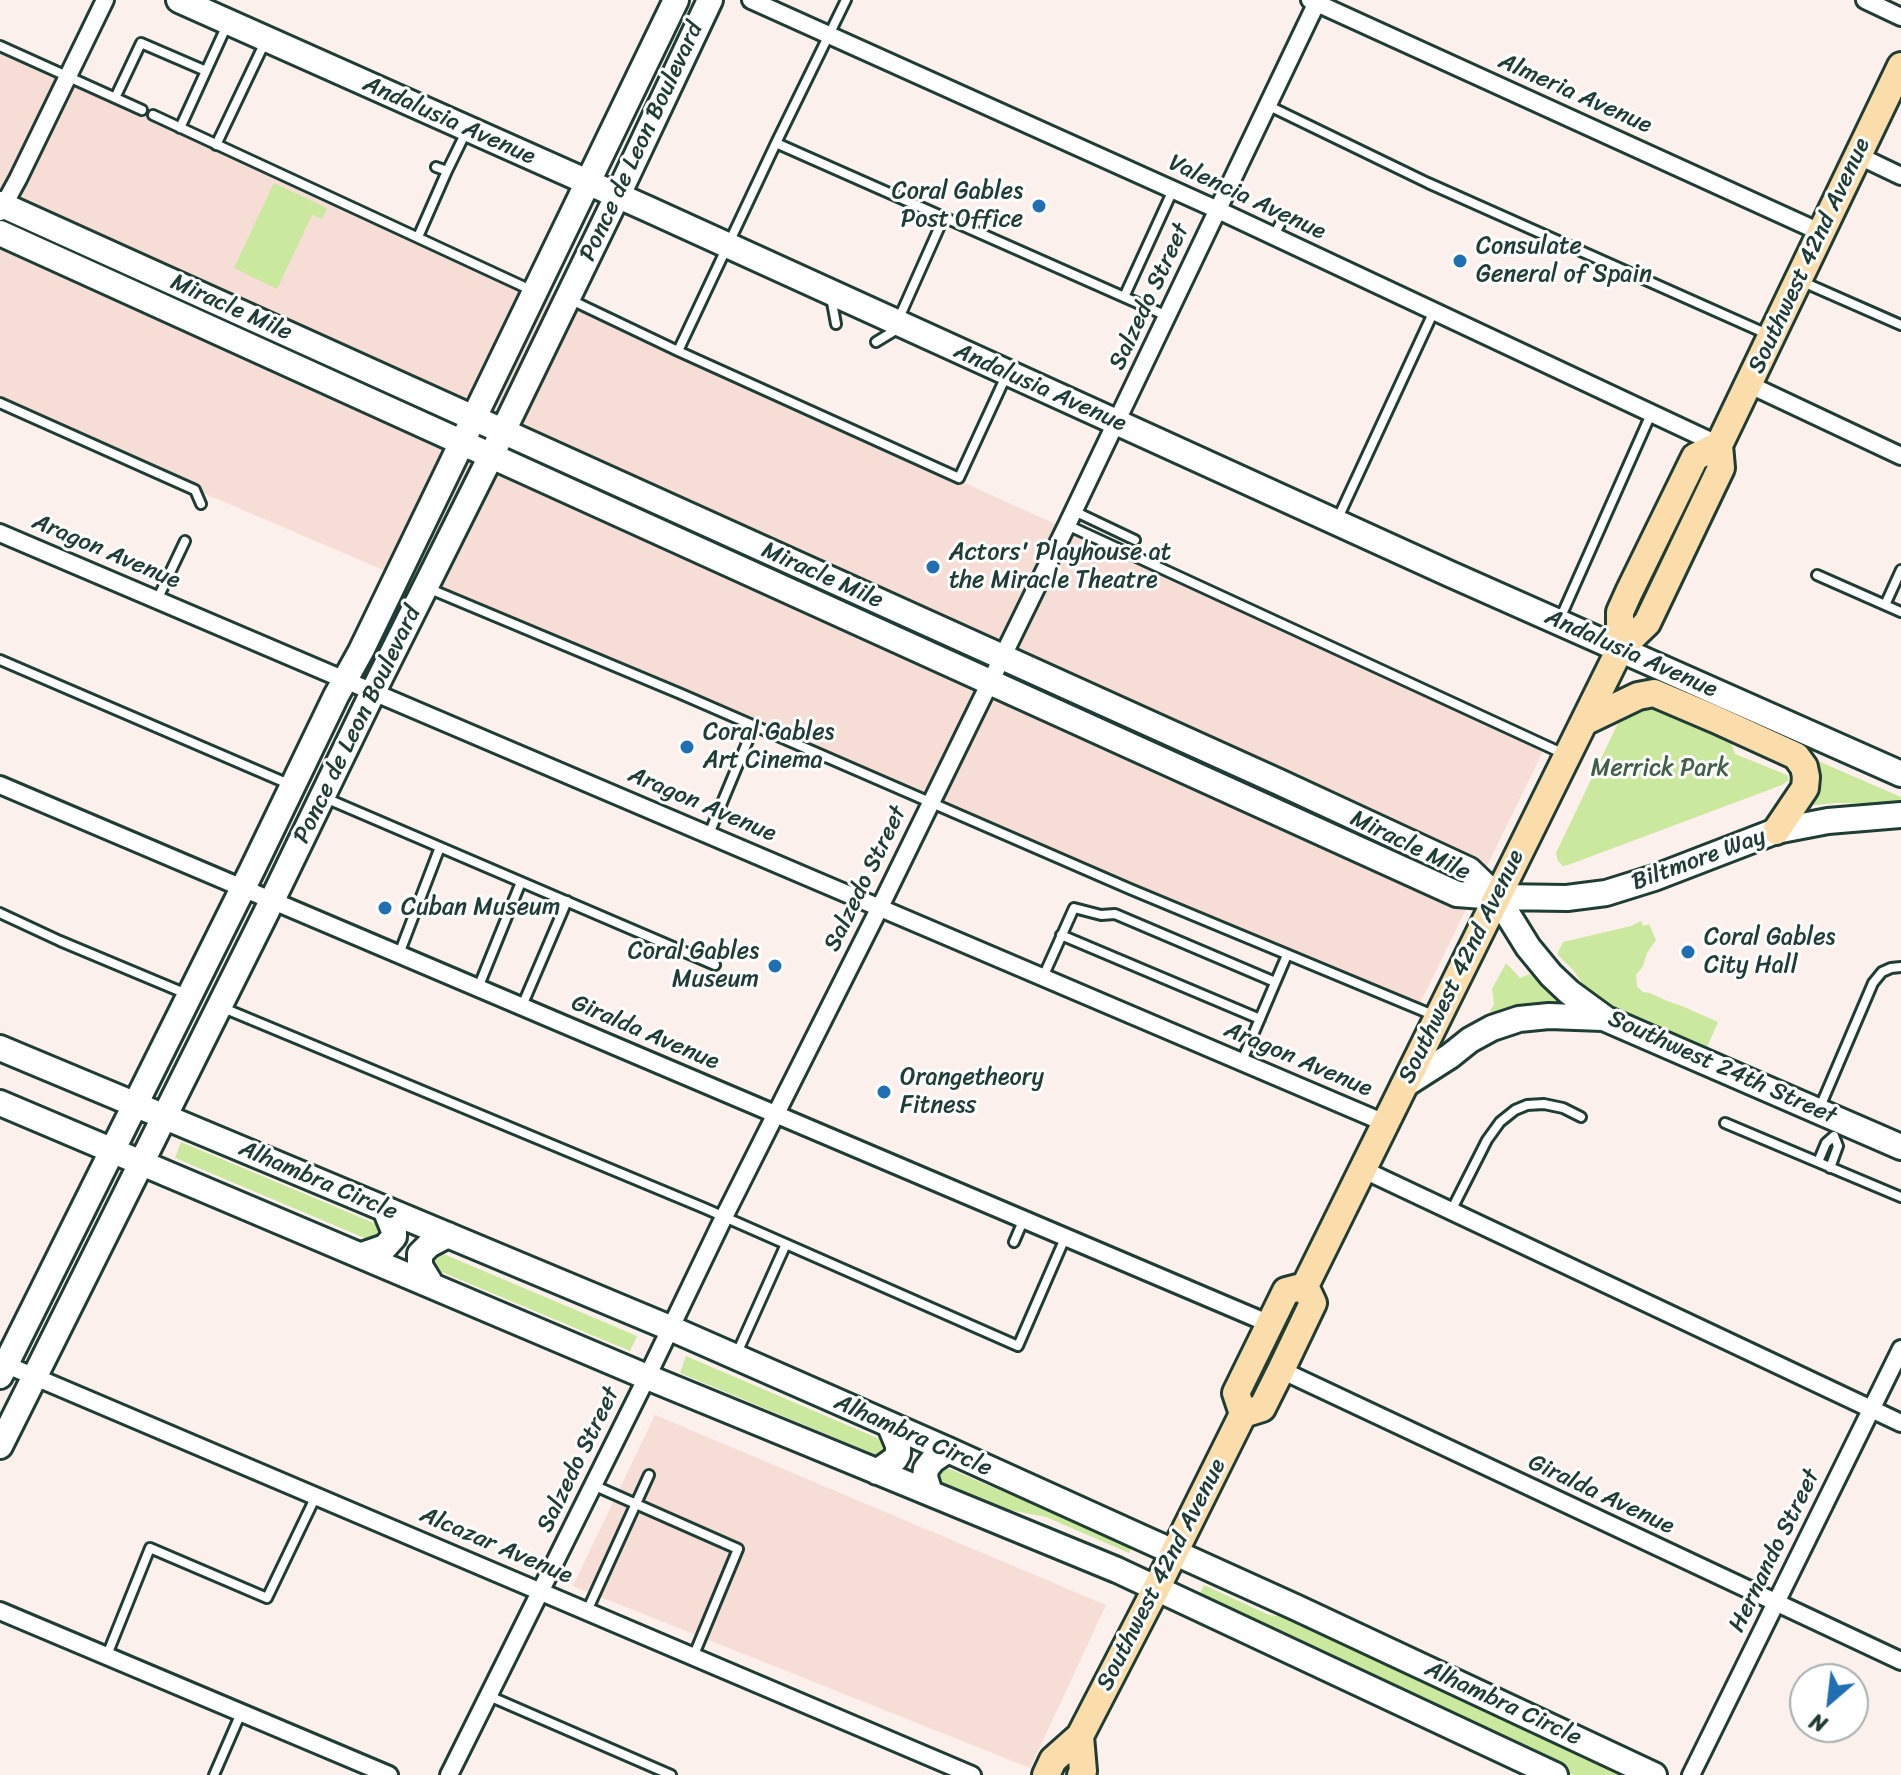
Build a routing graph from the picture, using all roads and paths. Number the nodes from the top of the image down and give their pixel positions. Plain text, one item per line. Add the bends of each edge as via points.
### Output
1 (105, 0) edge
2 (179, 0) edge
3 (676, 0) edge
4 (710, 0) edge
5 (751, 0) edge
6 (846, 0) edge
7 (1865, 0) edge
8 (1315, 1) edge
9 (1901, 17) edge
10 (228, 22) junction
11 (829, 35) junction
12 (267, 39) junction
13 (0, 46) edge
14 (1901, 66) edge
15 (206, 71) junction
16 (68, 77) junction
17 (115, 98) junction
18 (1267, 105) junction
19 (142, 110) dead end
20 (153, 115) dead end
21 (180, 128) junction
22 (468, 129) junction
23 (776, 143) junction
24 (216, 145) junction
25 (1857, 155) junction
26 (436, 167) dead end
27 (447, 171) junction
28 (1901, 176) edge
29 (588, 183) junction
30 (1173, 190) junction
31 (617, 196) junction
32 (1, 207) edge
33 (1218, 210) junction
34 (1285, 215) dead end
35 (944, 217) junction
36 (1820, 232) junction
37 (0, 233) edge
38 (1273, 236) junction
39 (418, 237) junction
40 (727, 245) junction
41 (1798, 280) junction
42 (534, 291) junction
43 (830, 292) junction
44 (1124, 297) junction
45 (568, 298) junction
46 (1434, 311) junction
47 (1167, 316) junction
48 (836, 324) dead end
49 (900, 324) junction
50 (1901, 325) edge
51 (1771, 336) junction
52 (876, 342) dead end
53 (678, 351) junction
54 (1008, 373) junction
55 (1748, 384) junction
56 (0, 403) edge
57 (1652, 413) junction
58 (474, 419) junction
59 (1116, 423) junction
60 (503, 432) junction
61 (462, 443) junction
62 (1719, 445) junction
63 (491, 456) junction
64 (1901, 456) edge
65 (201, 504) dead end
66 (1071, 518) junction
67 (1336, 522) junction
68 (0, 533) edge
69 (1135, 540) dead end
70 (185, 541) dead end
71 (1901, 570) edge
72 (1817, 575) dead end
73 (426, 587) junction
74 (157, 600) junction
75 (1885, 605) junction
76 (1901, 612) edge
77 (1559, 621) junction
78 (1620, 649) junction
79 (1002, 658) junction
80 (0, 660) edge
81 (345, 680) junction
82 (990, 683) junction
83 (373, 692) junction
84 (1584, 722) junction
85 (754, 726) junction
86 (1568, 756) junction
87 (1901, 774) edge
88 (0, 785) edge
89 (291, 786) junction
90 (323, 797) junction
91 (931, 803) junction
92 (1901, 815) edge
93 (1776, 831) junction
94 (709, 834) junction
95 (440, 847) junction
96 (521, 882) junction
97 (243, 888) junction
98 (1497, 897) junction
99 (272, 901) junction
100 (567, 901) junction
101 (880, 907) junction
102 (0, 913) edge
103 (1061, 935) junction
104 (399, 954) junction
105 (1287, 955) junction
106 (715, 965) dead end
107 (1901, 967) edge
108 (1043, 977) junction
109 (1275, 982) junction
110 (478, 988) junction
111 (189, 995) junction
112 (219, 1006) junction
113 (522, 1006) junction
114 (1438, 1017) junction
115 (1260, 1019) junction
116 (1606, 1019) junction
117 (0, 1048) edge
118 (1241, 1063) junction
119 (1403, 1086) junction
120 (0, 1103) edge
121 (135, 1105) junction
122 (776, 1115) junction
123 (164, 1116) junction
124 (1581, 1117) dead end
125 (1385, 1123) junction
126 (1725, 1123) dead end
127 (1830, 1123) junction
128 (1901, 1147) edge
129 (112, 1151) junction
130 (1818, 1162) junction
131 (141, 1163) junction
132 (1830, 1168) junction
133 (1362, 1169) junction
134 (1901, 1197) edge
135 (385, 1209) junction
136 (1451, 1212) junction
137 (724, 1217) junction
138 (1023, 1221) junction
139 (448, 1235) junction
140 (1065, 1238) junction
141 (1014, 1242) dead end
142 (786, 1244) junction
143 (362, 1255) junction
144 (431, 1284) junction
145 (1305, 1286) junction
146 (1270, 1324) junction
147 (670, 1328) junction
148 (1901, 1349) edge
149 (735, 1357) junction
150 (2, 1368) edge
151 (1281, 1370) junction
152 (34, 1377) junction
153 (647, 1377) junction
154 (1872, 1409) junction
155 (1252, 1411) junction
156 (1901, 1423) edge
157 (890, 1426) junction
158 (0, 1446) edge
159 (948, 1450) junction
160 (877, 1472) junction
161 (649, 1475) dead end
162 (593, 1485) junction
163 (930, 1493) junction
164 (316, 1496) junction
165 (635, 1504) junction
166 (1174, 1551) junction
167 (1157, 1587) junction
168 (541, 1592) junction
169 (1776, 1603) junction
170 (0, 1611) edge
171 (587, 1611) junction
172 (107, 1656) junction
173 (693, 1657) junction
174 (1901, 1661) edge
175 (489, 1696) junction
176 (241, 1713) junction
177 (1080, 1736) junction
178 (214, 1775) edge
179 (389, 1775) edge
180 (449, 1775) edge
181 (671, 1775) edge
182 (972, 1775) edge
183 (1046, 1775) edge
184 (1081, 1775) edge
185 (1555, 1775) edge
186 (1654, 1775) edge
187 (1691, 1775) edge

1 - 16 street
2 - 10 street, Andalusia Avenue
3 - 29 street, Ponce de Leon Boulevard
4 - 31 street, Ponce de Leon Boulevard
5 - 11 street, Valencia Avenue
6 - 11 lane
7 - 9 street
8 - 18 street, Salzedo Street
8 - 36 street, Almeria Avenue
10 - 12 street, Andalusia Avenue
10 - 15 lane
11 - 23 lane
11 - 30 street, Valencia Avenue
12 - 22 street, Andalusia Avenue
12 - 24 lane
13 - 16 lane
14 - 25 main road, Southwest 42nd Avenue
15 - 17 lane via 141,43
15 - 21 lane
16 - 17 lane
16 - 32 street
17 - 19 lane
18 - 33 street, Salzedo Street
18 - 51 lane
20 - 21 lane
21 - 24 lane
22 - 27 lane
22 - 29 street, Andalusia Avenue
23 - 35 lane
23 - 40 lane
24 - 39 lane
25 - 28 street
25 - 36 main road, Southwest 42nd Avenue
26 - 27 lane
27 - 39 lane
29 - 31 street, Andalusia Avenue
29 - 42 street, Ponce de Leon Boulevard
30 - 33 street, Valencia Avenue
30 - 44 lane
31 - 40 street, Andalusia Avenue
31 - 45 street, Ponce de Leon Boulevard
32 - 58 street, Miracle Mile
33 - 38 street, Valencia Avenue
33 - 47 street, Salzedo Street
34 - 38 lane
35 - 44 lane
35 - 49 lane
36 - 41 main road, Southwest 42nd Avenue
37 - 61 street, Miracle Mile
38 - 46 street, Valencia Avenue
39 - 42 lane
40 - 43 street, Andalusia Avenue
40 - 53 lane
41 - 50 lane
41 - 51 main road, Southwest 42nd Avenue
42 - 58 street, Ponce de Leon Boulevard
43 - 48 lane
43 - 49 street, Andalusia Avenue
44 - 47 lane
45 - 53 lane
45 - 60 street, Ponce de Leon Boulevard
46 - 57 street, Valencia Avenue
46 - 67 lane
47 - 59 street, Salzedo Street
49 - 52 lane
49 - 54 street, Andalusia Avenue
51 - 55 main road, Southwest 42nd Avenue
53 - 54 lane via 959,478
54 - 59 street, Andalusia Avenue
55 - 62 main road, Southwest 42nd Avenue
55 - 64 street
56 - 65 lane via 195,490
57 - 62 street, Valencia Avenue
57 - 77 lane
58 - 60 street, Miracle Mile
58 - 61 street, Ponce de Leon Boulevard
59 - 66 street, Salzedo Street
59 - 67 street, Andalusia Avenue
60 - 63 street, Ponce de Leon Boulevard
60 - 79 street, Miracle Mile
61 - 63 street, Miracle Mile
61 - 81 street, Ponce de Leon Boulevard
62 - 78 main road, Southwest 42nd Avenue via 1721,468 1647,623
63 - 73 street, Ponce de Leon Boulevard
63 - 82 street, Miracle Mile
66 - 69 lane
66 - 79 street, Salzedo Street
66 - 86 lane
67 - 77 street, Andalusia Avenue
68 - 74 street, Aragon Avenue
70 - 74 lane
71 - 75 lane
72 - 75 lane
73 - 83 street, Ponce de Leon Boulevard
73 - 85 lane
74 - 81 street, Aragon Avenue
75 - 76 lane
77 - 78 street, Andalusia Avenue
78 - 84 main road, Southwest 42nd Avenue
78 - 87 street, Andalusia Avenue
79 - 82 street, Salzedo Street
79 - 98 street, Miracle Mile via 1469,870
80 - 89 lane
81 - 83 street, Aragon Avenue
81 - 89 street, Ponce de Leon Boulevard
82 - 91 street, Salzedo Street
82 - 98 street, Miracle Mile via 1457,894
83 - 90 street, Ponce de Leon Boulevard
83 - 94 street, Aragon Avenue
84 - 86 main road, Southwest 42nd Avenue
84 - 93 main road via 1654,693 1796,756 1804,767 1805,788
85 - 91 lane
85 - 94 lane
86 - 98 main road, Southwest 42nd Avenue
88 - 97 street, Giralda Avenue
89 - 97 street, Ponce de Leon Boulevard
90 - 95 lane
90 - 99 street, Ponce de Leon Boulevard
91 - 101 street, Salzedo Street
91 - 105 lane
92 - 93 street, Biltmore Way
93 - 98 street, Biltmore Way via 1606,893
94 - 101 street, Aragon Avenue
95 - 96 lane
95 - 104 lane
96 - 100 lane
96 - 110 lane
97 - 99 street, Giralda Avenue
97 - 111 street, Ponce de Leon Boulevard
98 - 114 main road, Southwest 42nd Avenue
98 - 116 street, Southwest 24th Street via 1551,975
99 - 104 street, Giralda Avenue
99 - 112 street, Ponce de Leon Boulevard
100 - 106 lane
100 - 113 lane
101 - 108 street, Aragon Avenue
101 - 122 street, Salzedo Street
102 - 111 lane
103 - 108 lane
103 - 109 lane via 1074,908 1115,914
103 - 115 lane
104 - 110 street, Giralda Avenue
105 - 109 lane
105 - 114 lane
107 - 127 lane via 1882,972 1873,983
108 - 118 street, Aragon Avenue
109 - 115 lane
110 - 113 street, Giralda Avenue
111 - 121 street, Ponce de Leon Boulevard
112 - 123 street, Ponce de Leon Boulevard
112 - 137 lane
113 - 122 street, Giralda Avenue
114 - 119 main road, Southwest 42nd Avenue
115 - 118 lane
116 - 119 street via 1519,1019 1470,1040
116 - 127 street, Southwest 24th Street
117 - 121 street, Alhambra Circle
118 - 125 street, Aragon Avenue
119 - 125 main road, Southwest 42nd Avenue
120 - 129 street, Alhambra Circle
121 - 123 street, Alhambra Circle
121 - 129 street, Ponce de Leon Boulevard
122 - 137 street, Salzedo Street
122 - 138 street, Giralda Avenue
123 - 131 street, Ponce de Leon Boulevard
123 - 135 street, Alhambra Circle
124 - 136 lane via 1544,1104 1515,1110 1487,1140
125 - 133 main road, Southwest 42nd Avenue
126 - 130 lane
127 - 128 street, Southwest 24th Street
127 - 130 lane
127 - 132 lane via 1838,1146
129 - 131 street, Alhambra Circle
129 - 150 street, Ponce de Leon Boulevard
130 - 132 lane
131 - 143 street, Alhambra Circle
131 - 152 street, Ponce de Leon Boulevard
132 - 134 lane
133 - 136 street
133 - 145 main road, Southwest 42nd Avenue
135 - 139 street, Alhambra Circle
135 - 143 street via 394,1237 385,1247
136 - 154 street
137 - 142 lane
137 - 147 street, Salzedo Street
138 - 140 street, Giralda Avenue
138 - 141 lane
139 - 144 street via 420,1254 420,1266
139 - 147 street, Alhambra Circle
140 - 142 lane via 1018,1346
140 - 146 street, Giralda Avenue
142 - 149 lane
143 - 144 street, Alhambra Circle
144 - 153 street, Alhambra Circle
145 - 146 main road, Southwest 42nd Avenue via 1286,1291
145 - 151 main road, Southwest 42nd Avenue via 1313,1303
146 - 155 main road, Southwest 42nd Avenue via 1236,1393
147 - 149 street, Alhambra Circle
147 - 153 street, Salzedo Street
148 - 154 street, Hernando Street
149 - 157 street, Alhambra Circle
150 - 152 street, Alcazar Avenue
151 - 155 main road, Southwest 42nd Avenue
151 - 169 street, Giralda Avenue
152 - 158 street, Ponce de Leon Boulevard
152 - 164 street, Alcazar Avenue
153 - 160 street, Alhambra Circle
153 - 162 street, Salzedo Street
154 - 156 street
154 - 169 street, Hernando Street
155 - 166 main road, Southwest 42nd Avenue
157 - 159 street, Alhambra Circle
157 - 160 street via 898,1454
159 - 163 street via 926,1469
159 - 166 street, Alhambra Circle
160 - 163 street, Alhambra Circle
161 - 165 lane
162 - 165 lane
162 - 168 street, Salzedo Street
163 - 167 street, Alhambra Circle
164 - 168 street, Alcazar Avenue
164 - 172 lane via 267,1598 150,1548
165 - 171 lane
165 - 173 lane via 738,1549
166 - 167 main road, Southwest 42nd Avenue
166 - 186 street, Alhambra Circle
167 - 177 main road, Southwest 42nd Avenue
167 - 185 street, Alhambra Circle
168 - 171 street, Alcazar Avenue
168 - 175 street, Salzedo Street
169 - 174 street, Giralda Avenue
169 - 187 street, Hernando Street
170 - 172 street
171 - 173 street, Alcazar Avenue
172 - 176 street
173 - 182 street, Alcazar Avenue
175 - 180 street, Salzedo Street
175 - 181 lane
176 - 178 lane
176 - 179 street
177 - 183 main road, Southwest 42nd Avenue via 1053,1760
177 - 184 main road, Southwest 42nd Avenue

